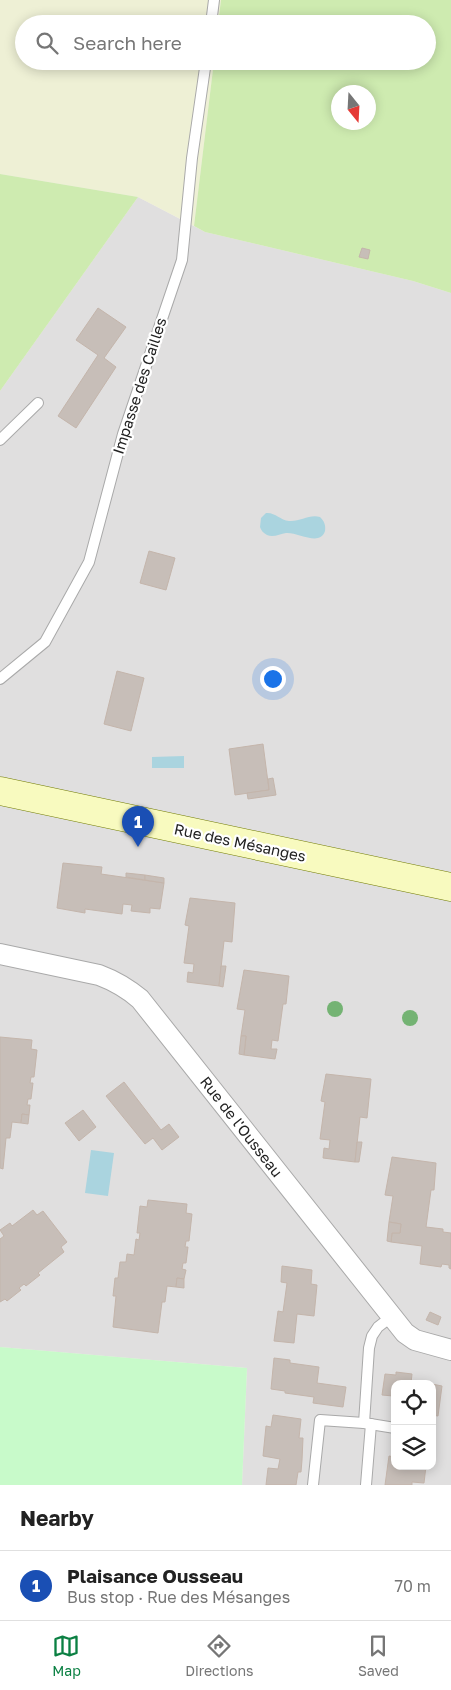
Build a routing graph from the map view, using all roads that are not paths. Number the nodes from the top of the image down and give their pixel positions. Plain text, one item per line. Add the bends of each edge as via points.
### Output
1 (214, 0) edge
2 (212, 15) edge
3 (205, 70) edge
4 (38, 403) dead end
5 (0, 440) edge
6 (0, 679) edge
7 (0, 791) edge
8 (451, 887) edge
9 (0, 954) edge
10 (391, 1317) junction
11 (451, 1350) edge
12 (368, 1424) junction
13 (391, 1427) edge
14 (314, 1485) edge
15 (366, 1485) edge

1 - 2 lane
3 - 6 lane, Impasse des Cailles via 182,260 123,434 88,562 45,642
4 - 5 lane
7 - 8 main road, Rue des Mésanges
9 - 10 street, Rue de l'Ousseau via 99,975 129,989 146,1006
10 - 11 street, Rue de l'Ousseau via 416,1340
10 - 12 lane via 372,1336 369,1348
12 - 13 lane
12 - 14 lane via 320,1420
12 - 15 lane

